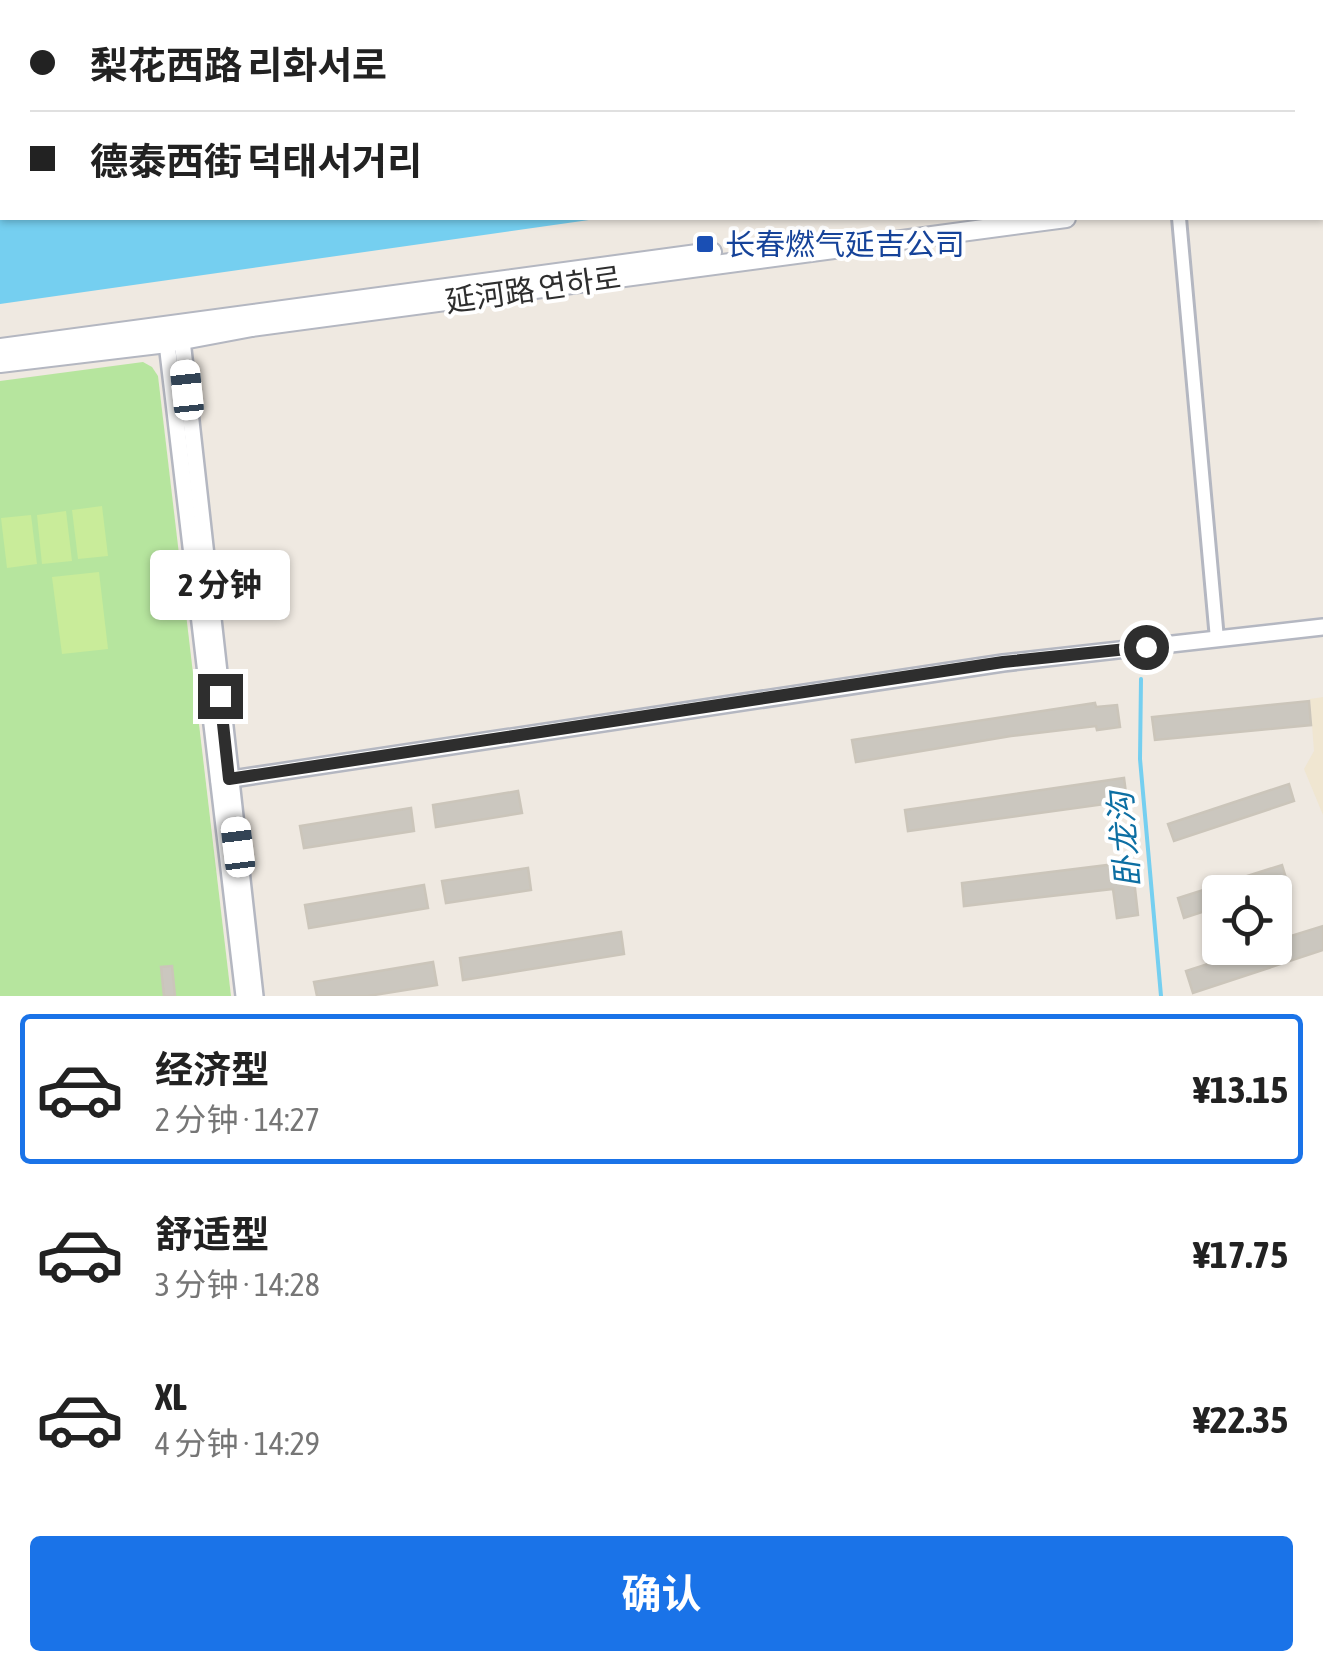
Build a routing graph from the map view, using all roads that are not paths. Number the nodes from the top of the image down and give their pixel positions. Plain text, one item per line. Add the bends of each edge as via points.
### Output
1 (960, 220) edge
2 (1051, 220) edge
3 (1179, 220) edge
4 (172, 324) junction
5 (174, 342) junction
6 (0, 348) edge
7 (0, 363) edge
8 (1323, 627) edge
9 (1217, 639) junction
10 (224, 780) junction
11 (244, 996) edge
12 (255, 996) edge

1 - 4 main road, 延河路 연하로
2 - 5 main road, 延河路 연하로 via 252,326
3 - 9 street
4 - 5 street
4 - 6 main road, 延河路 연하로
5 - 7 main road, 延河路 연하로
5 - 10 street
8 - 9 street
9 - 10 street via 1003,662
10 - 11 street
10 - 12 street

